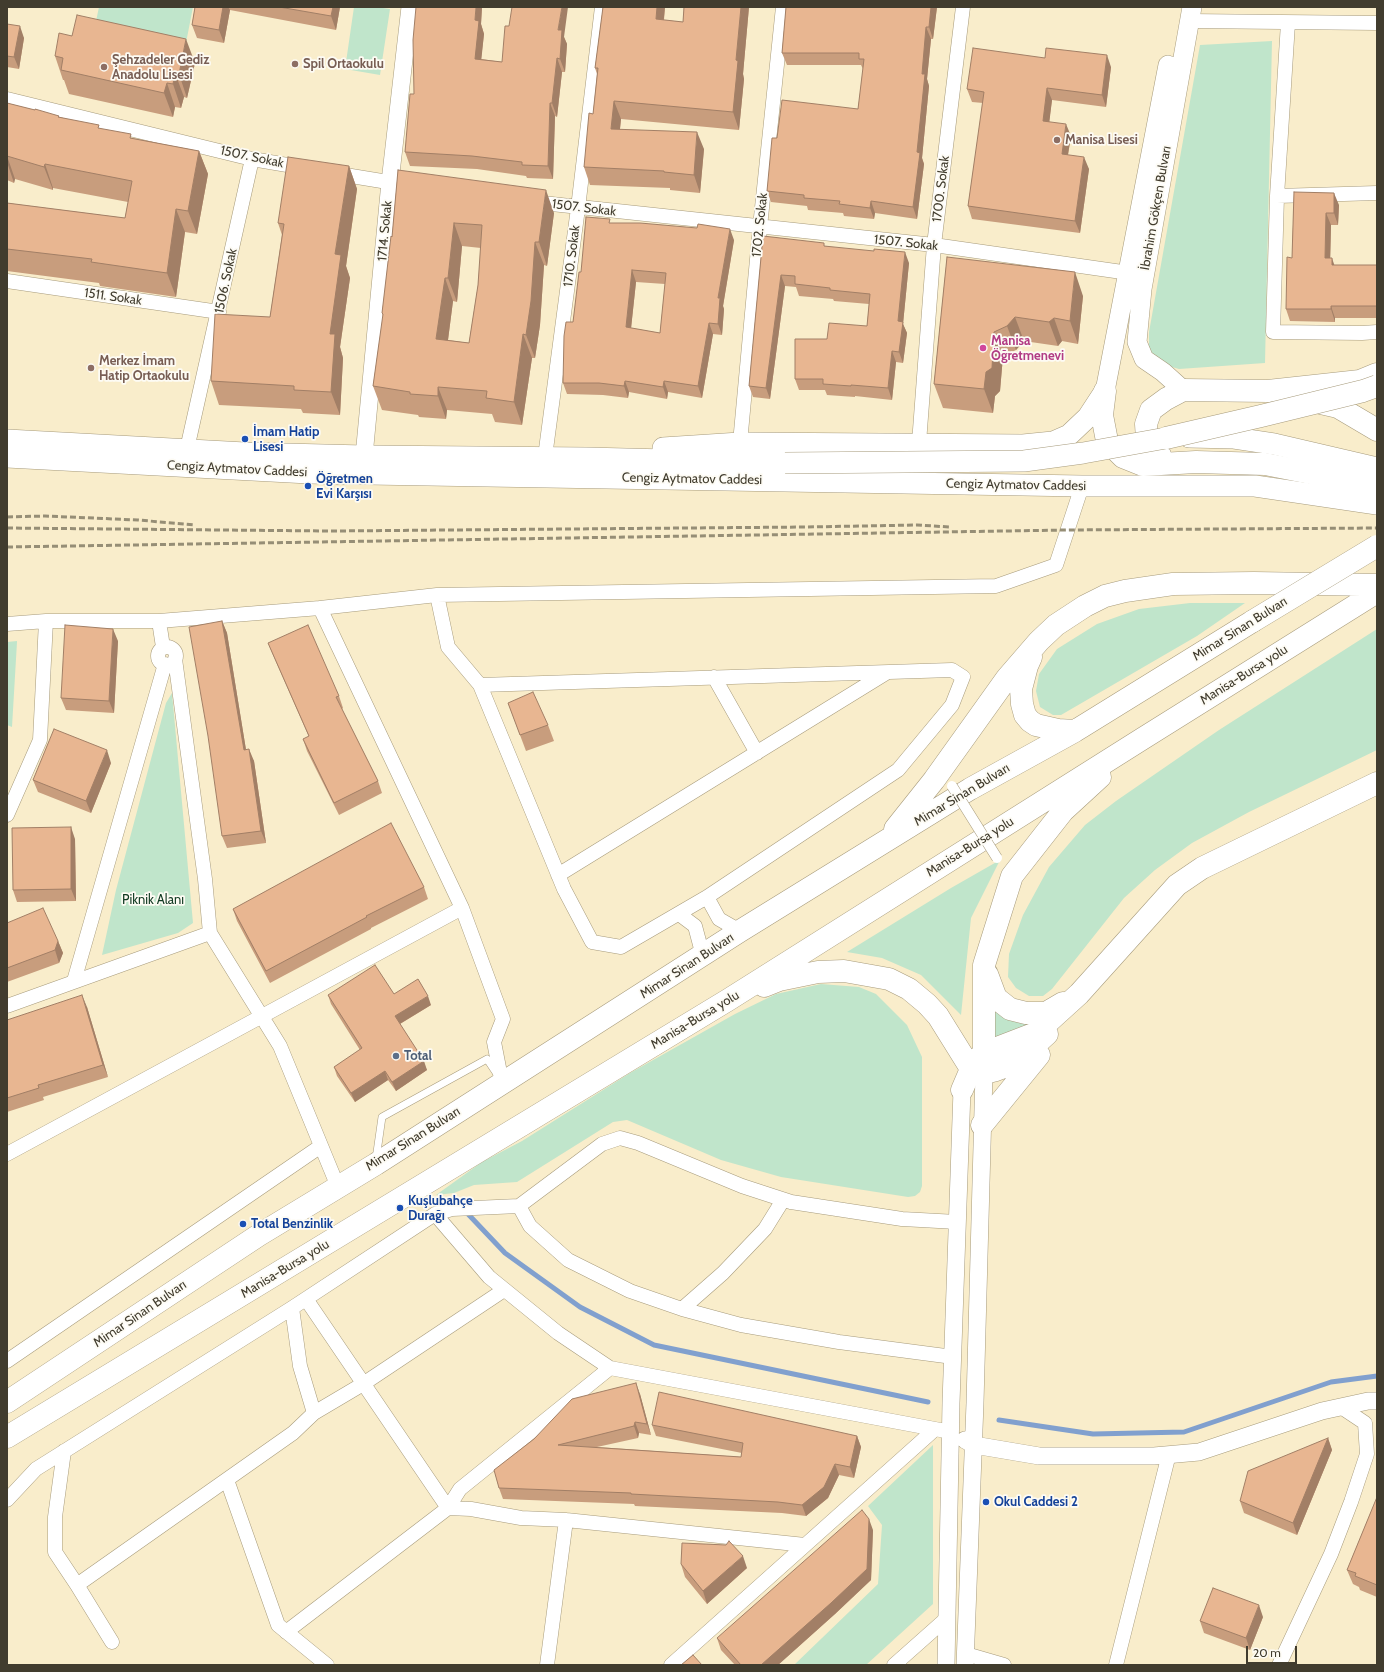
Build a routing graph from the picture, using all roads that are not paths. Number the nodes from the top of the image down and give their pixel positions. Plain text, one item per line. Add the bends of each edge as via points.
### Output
1 (410, 7) edge
2 (602, 7) edge
3 (783, 7) edge
4 (963, 7) edge
5 (1187, 12) edge
6 (1288, 23) junction
7 (1377, 23) edge
8 (7, 99) edge
9 (252, 159) junction
10 (390, 182) junction
11 (414, 185) edge
12 (1377, 193) edge
13 (1277, 196) junction
14 (523, 200) edge
15 (578, 208) junction
16 (760, 227) junction
17 (934, 245) junction
18 (1136, 274) junction
19 (7, 281) edge
20 (219, 312) junction
21 (1377, 332) edge
22 (1377, 374) edge
23 (1377, 386) edge
24 (1183, 390) junction
25 (1105, 391) junction
26 (1268, 391) junction
27 (1377, 430) edge
28 (1166, 438) junction
29 (7, 440) edge
30 (740, 443) junction
31 (919, 443) junction
32 (187, 449) junction
33 (364, 456) junction
34 (7, 457) edge
35 (545, 457) junction
36 (587, 458) junction
37 (1196, 462) junction
38 (1377, 468) edge
39 (1377, 484) edge
40 (1082, 486) junction
41 (1377, 504) edge
42 (1377, 546) edge
43 (1377, 585) edge
44 (1377, 592) edge
45 (437, 595) junction
46 (320, 608) junction
47 (46, 621) junction
48 (159, 621) junction
49 (7, 624) edge
50 (1039, 641) junction
51 (170, 662) junction
52 (888, 672) junction
53 (714, 678) junction
54 (480, 685) junction
55 (1075, 731) junction
56 (1142, 739) junction
57 (757, 753) junction
58 (1377, 783) edge
59 (952, 786) dead end
60 (7, 816) edge
61 (885, 842) junction
62 (997, 858) dead end
63 (558, 875) junction
64 (707, 897) junction
65 (462, 908) junction
66 (679, 914) junction
67 (740, 931) junction
68 (210, 933) junction
69 (702, 956) junction
70 (984, 966) junction
71 (74, 981) junction
72 (1079, 994) junction
73 (728, 1000) junction
74 (7, 1006) edge
75 (263, 1017) junction
76 (956, 1043) junction
77 (979, 1065) junction
78 (502, 1083) junction
79 (962, 1090) junction
80 (982, 1125) junction
81 (321, 1146) junction
82 (7, 1154) edge
83 (376, 1164) junction
84 (338, 1187) junction
85 (784, 1200) junction
86 (519, 1206) junction
87 (435, 1214) junction
88 (957, 1222) junction
89 (504, 1290) junction
90 (306, 1299) junction
91 (292, 1308) junction
92 (682, 1309) junction
93 (953, 1357) junction
94 (7, 1361) edge
95 (610, 1368) junction
96 (363, 1384) junction
97 (1377, 1401) edge
98 (7, 1402) edge
99 (1340, 1407) junction
100 (314, 1413) junction
101 (942, 1431) junction
102 (7, 1437) edge
103 (974, 1445) junction
104 (64, 1451) junction
105 (1169, 1454) junction
106 (227, 1480) junction
107 (7, 1500) edge
108 (448, 1508) junction
109 (566, 1520) junction
110 (805, 1545) junction
111 (77, 1584) junction
112 (947, 1618) junction
113 (286, 1632) junction
114 (112, 1642) dead end
115 (946, 1657) edge
116 (966, 1659) edge
117 (327, 1665) edge
118 (547, 1665) edge
119 (671, 1665) edge
120 (894, 1665) edge
121 (1004, 1665) edge
122 (1116, 1665) edge
123 (1279, 1665) edge

1 - 10 street, 1714. Sokak
2 - 15 street, 1710. Sokak
3 - 16 street, 1702. Sokak
4 - 17 street, 1700. Sokak
5 - 6 street
5 - 18 main road, İbrahim Gökçen Bulvarı
6 - 7 street
6 - 13 street
8 - 9 street, 1507. Sokak
9 - 10 street, 1507. Sokak
9 - 20 street, 1506. Sokak
10 - 11 street, 1507. Sokak
10 - 33 street, 1714. Sokak
12 - 13 street
13 - 21 street via 1273,332
14 - 15 street, 1507. Sokak
15 - 16 street, 1507. Sokak
15 - 35 street, 1710. Sokak
16 - 17 street, 1507. Sokak
16 - 30 street, 1702. Sokak
17 - 18 street, 1507. Sokak
17 - 31 street, 1700. Sokak
18 - 24 main road, İbrahim Gökçen Bulvarı via 1137,342 1144,359
18 - 25 main road, İbrahim Gökçen Bulvarı
19 - 20 street, 1511. Sokak
20 - 32 street, 1506. Sokak
22 - 26 highway via 1360,381
23 - 28 highway, bridge
24 - 26 highway
24 - 37 highway via 1151,410 1146,424 1147,439 1152,449 1166,458
25 - 31 main road via 1088,417 1069,435 1053,442 1023,445
25 - 37 highway via 1102,415 1106,441 1123,457 1143,465
26 - 27 highway via 1338,407
28 - 36 main road, Cengiz Aytmatov Caddesi, bridge via 1024,461 785,463
28 - 38 main road, Cengiz Aytmatov Caddesi, bridge via 1234,438 1274,444
29 - 32 main road, Cengiz Aytmatov Caddesi
30 - 31 main road
30 - 36 main road via 668,447
32 - 33 main road, Cengiz Aytmatov Caddesi
33 - 35 main road, Cengiz Aytmatov Caddesi
34 - 40 main road, Cengiz Aytmatov Caddesi via 309,473
35 - 36 main road, Cengiz Aytmatov Caddesi
37 - 39 highway via 1265,464
40 - 41 main road, Cengiz Aytmatov Caddesi via 1255,486
40 - 45 street via 1056,565 996,586
42 - 55 highway, Mimar Sinan Bulvarı, bridge
43 - 50 highway via 1173,584 1137,589 1106,596 1085,606 1056,625
44 - 56 highway, Manisa-Bursa yolu
45 - 46 street
45 - 54 street via 448,647
46 - 48 street
46 - 65 street
47 - 48 street
47 - 49 street
47 - 60 street via 40,740
48 - 51 street via 164,647 159,651 158,657 160,662
50 - 55 highway via 1027,666 1022,689 1025,715 1036,725
50 - 61 highway via 1007,678 934,780
51 - 68 street via 205,879
51 - 71 street
52 - 53 street
52 - 57 street
52 - 64 street via 952,670 963,677 952,705 898,770
53 - 54 street
53 - 57 street
54 - 63 street
55 - 61 highway, Mimar Sinan Bulvarı via 970,789
56 - 70 highway via 1062,811 1012,876
56 - 73 highway, Manisa-Bursa yolu
57 - 63 street
58 - 72 highway via 1208,865 1177,885
59 - 62 street, bridge
61 - 67 highway, Mimar Sinan Bulvarı
63 - 66 street via 592,942 621,947
64 - 66 street
64 - 67 street via 719,919
65 - 75 street
65 - 78 street via 503,1019 494,1042
66 - 69 street via 695,926
67 - 69 highway, Mimar Sinan Bulvarı
68 - 71 street
68 - 75 street
69 - 78 highway, Mimar Sinan Bulvarı
70 - 72 highway via 996,998 1010,1009 1026,1014 1046,1013
70 - 77 highway
71 - 74 street
72 - 77 highway via 1046,1035 1015,1063
72 - 80 highway via 1055,1035
73 - 76 highway via 779,980 818,972 844,971 867,974 888,979 909,989 938,1016
73 - 102 highway, Manisa-Bursa yolu
75 - 81 street via 280,1046
75 - 82 street
76 - 77 highway
76 - 79 highway
77 - 79 highway
77 - 80 street
78 - 83 highway, Mimar Sinan Bulvarı
78 - 83 lane via 487,1059 382,1117
79 - 88 street
80 - 103 street
81 - 84 street
81 - 94 street
83 - 84 highway, Mimar Sinan Bulvarı
84 - 98 highway, Mimar Sinan Bulvarı via 259,1234
85 - 86 street via 620,1138 602,1144
85 - 88 street via 902,1219
85 - 92 street via 765,1228 722,1273
86 - 87 street via 452,1209
86 - 92 street via 530,1226 568,1260 630,1291
87 - 89 street via 488,1277
87 - 90 street
88 - 93 street
89 - 95 street via 558,1333
89 - 96 street
90 - 91 street
90 - 96 street
91 - 100 street via 300,1366
91 - 104 street
92 - 93 street via 741,1325 839,1342
93 - 101 street
95 - 101 street
95 - 108 street via 460,1489
96 - 100 street
96 - 108 street
97 - 99 street
99 - 105 street via 1199,1452
99 - 123 street via 1365,1423 1367,1454 1331,1554
100 - 106 street via 293,1433
101 - 103 street
101 - 110 street
101 - 112 street
103 - 105 street via 1039,1456
103 - 116 street
104 - 107 street via 36,1469
104 - 111 street via 55,1517 55,1552
105 - 122 street
106 - 111 street
106 - 113 street via 278,1626
108 - 109 street via 471,1509 521,1518
108 - 113 street
109 - 110 street
109 - 118 street
110 - 119 street
111 - 114 street
112 - 115 street
112 - 120 street
113 - 117 street
115 - 116 street
116 - 121 street

